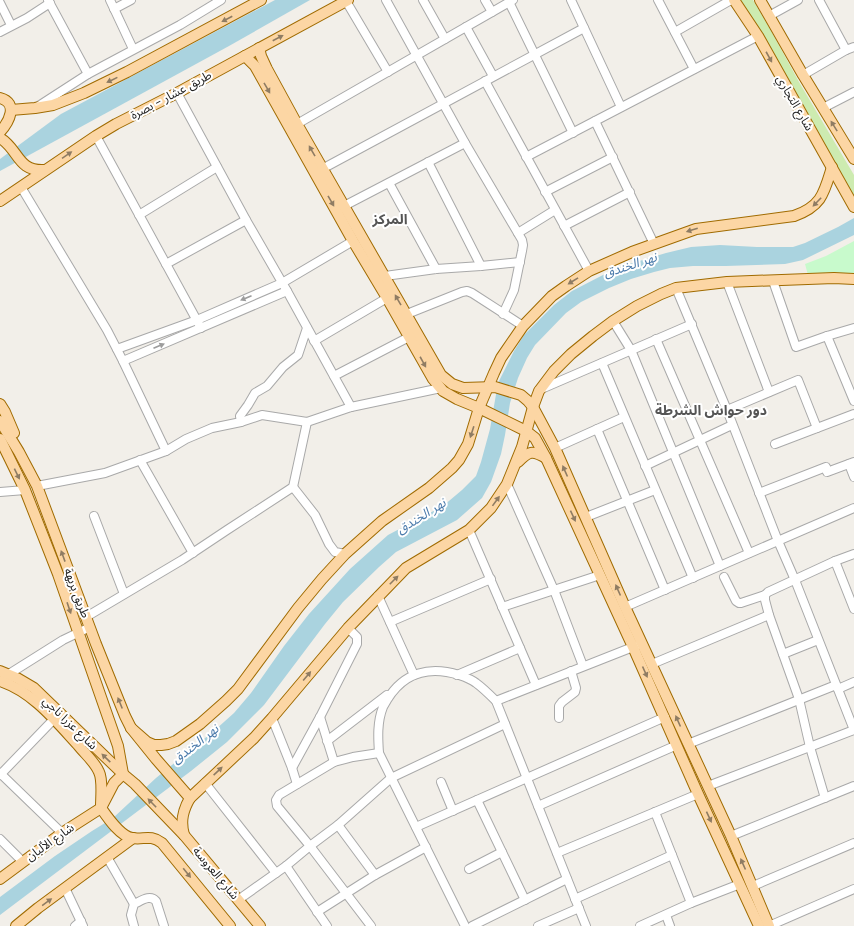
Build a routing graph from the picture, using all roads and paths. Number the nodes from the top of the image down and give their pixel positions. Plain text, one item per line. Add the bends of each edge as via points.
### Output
1 (110, 0) edge
2 (131, 0) edge
3 (221, 0) edge
4 (261, 0) edge
5 (386, 0) edge
6 (423, 0) edge
7 (485, 0) edge
8 (571, 0) edge
9 (658, 0) edge
10 (732, 0) edge
11 (760, 0) edge
12 (798, 0) edge
13 (819, 0) edge
14 (347, 1) edge
15 (511, 1) edge
16 (0, 2) edge
17 (49, 2) edge
18 (114, 9) junction
19 (492, 12) junction
20 (769, 16) junction
21 (10, 25) junction
22 (466, 27) junction
23 (584, 28) junction
24 (0, 32) edge
25 (675, 32) junction
26 (758, 36) junction
27 (445, 39) junction
28 (259, 48) junction
29 (133, 49) junction
30 (851, 50) edge
31 (417, 55) junction
32 (534, 55) junction
33 (245, 56) junction
34 (694, 70) junction
35 (388, 72) junction
36 (88, 74) junction
37 (803, 75) junction
38 (493, 76) junction
39 (485, 81) junction
40 (177, 92) junction
41 (854, 92) edge
42 (0, 98) edge
43 (444, 104) junction
44 (621, 107) junction
45 (35, 108) junction
46 (823, 108) junction
47 (11, 110) junction
48 (595, 121) junction
49 (297, 124) junction
50 (0, 132) edge
51 (572, 133) junction
52 (96, 136) junction
53 (0, 138) edge
54 (465, 143) junction
55 (526, 157) junction
56 (613, 157) junction
57 (854, 159) edge
58 (428, 162) junction
59 (217, 167) junction
60 (832, 167) junction
61 (322, 168) junction
62 (45, 170) junction
63 (389, 183) junction
64 (21, 187) junction
65 (545, 192) junction
66 (630, 192) junction
67 (0, 201) edge
68 (344, 206) junction
69 (854, 207) edge
70 (555, 210) junction
71 (139, 215) junction
72 (246, 220) junction
73 (564, 226) junction
74 (518, 233) junction
75 (358, 238) junction
76 (654, 244) junction
77 (520, 262) junction
78 (166, 264) junction
79 (481, 266) junction
80 (436, 269) junction
81 (589, 272) junction
82 (385, 276) junction
83 (854, 280) edge
84 (773, 281) junction
85 (727, 282) junction
86 (282, 283) junction
87 (676, 288) junction
88 (287, 292) junction
89 (387, 298) junction
90 (503, 314) junction
91 (405, 318) junction
92 (197, 320) junction
93 (613, 321) junction
94 (692, 324) junction
95 (523, 326) junction
96 (201, 328) junction
97 (307, 328) junction
98 (854, 328) edge
99 (827, 336) junction
100 (409, 337) junction
101 (656, 339) junction
102 (314, 341) junction
103 (117, 349) junction
104 (631, 350) junction
105 (123, 361) junction
106 (602, 363) junction
107 (334, 376) junction
108 (491, 387) junction
109 (440, 388) junction
110 (539, 391) junction
111 (769, 392) junction
112 (854, 402) edge
113 (0, 404) edge
114 (351, 407) junction
115 (533, 407) junction
116 (479, 408) junction
117 (727, 410) junction
118 (854, 414) edge
119 (624, 417) junction
120 (241, 422) junction
121 (307, 422) junction
122 (1, 423) edge
123 (732, 425) junction
124 (818, 428) junction
125 (597, 429) junction
126 (526, 431) junction
127 (0, 439) edge
128 (700, 440) junction
129 (775, 444) dead end
130 (0, 448) edge
131 (555, 448) junction
132 (166, 451) junction
133 (19, 452) junction
134 (674, 453) junction
135 (9, 458) junction
136 (546, 458) junction
137 (140, 460) junction
138 (852, 463) edge
139 (515, 465) junction
140 (645, 466) junction
141 (854, 477) edge
142 (507, 484) junction
143 (37, 486) junction
144 (293, 487) junction
145 (25, 490) junction
146 (655, 490) junction
147 (0, 492) edge
148 (759, 493) junction
149 (627, 501) junction
150 (854, 508) edge
151 (94, 516) dead end
152 (586, 517) junction
153 (469, 530) junction
154 (778, 541) junction
155 (193, 553) junction
156 (749, 553) junction
157 (345, 554) junction
158 (854, 554) edge
159 (835, 561) junction
160 (720, 566) junction
161 (600, 575) junction
162 (724, 577) dead end
163 (692, 578) junction
164 (490, 579) junction
165 (795, 580) junction
166 (554, 590) junction
167 (664, 590) junction
168 (124, 594) junction
169 (765, 595) junction
170 (378, 596) junction
171 (502, 607) junction
172 (626, 607) junction
173 (854, 609) edge
174 (769, 615) junction
175 (86, 616) junction
176 (390, 622) junction
177 (90, 627) junction
178 (348, 628) junction
179 (78, 633) junction
180 (818, 640) junction
181 (638, 645) junction
182 (520, 648) junction
183 (782, 654) junction
184 (652, 664) junction
185 (583, 666) junction
186 (571, 671) junction
187 (5, 672) edge
188 (414, 675) junction
189 (457, 675) junction
190 (0, 681) edge
191 (854, 682) edge
192 (536, 685) junction
193 (837, 687) junction
194 (392, 692) junction
195 (798, 699) junction
196 (496, 702) junction
197 (320, 717) junction
198 (665, 717) junction
199 (272, 718) junction
200 (559, 718) dead end
201 (54, 719) junction
202 (505, 724) junction
203 (131, 728) junction
204 (854, 730) edge
205 (328, 741) junction
206 (688, 744) junction
207 (677, 745) junction
208 (810, 747) junction
209 (379, 753) junction
210 (334, 762) junction
211 (292, 768) junction
212 (0, 774) edge
213 (123, 774) junction
214 (391, 778) junction
215 (527, 778) junction
216 (441, 782) dead end
217 (205, 783) junction
218 (135, 784) joint
219 (297, 784) junction
220 (708, 786) junction
221 (854, 786) edge
222 (698, 794) junction
223 (190, 798) junction
224 (825, 798) junction
225 (477, 800) junction
226 (538, 806) junction
227 (102, 808) junction
228 (453, 811) junction
229 (655, 812) junction
230 (338, 825) junction
231 (416, 827) junction
232 (62, 833) junction
233 (184, 835) junction
234 (133, 838) junction
235 (0, 839) edge
236 (732, 840) junction
237 (854, 843) edge
238 (310, 846) junction
239 (426, 847) junction
240 (723, 847) junction
241 (502, 852) junction
242 (557, 853) junction
243 (672, 854) junction
244 (107, 857) junction
245 (22, 862) junction
246 (286, 866) junction
247 (469, 869) dead end
248 (276, 873) junction
249 (375, 874) junction
250 (567, 879) junction
251 (0, 880) edge
252 (740, 884) junction
253 (753, 886) junction
254 (65, 888) junction
255 (854, 889) edge
256 (347, 893) junction
257 (575, 899) junction
258 (238, 900) junction
259 (525, 900) junction
260 (692, 903) junction
261 (134, 904) junction
262 (579, 908) junction
263 (317, 912) junction
264 (666, 915) junction
265 (80, 924) edge
266 (16, 926) edge
267 (134, 926) edge
268 (164, 926) edge
269 (230, 926) edge
270 (260, 926) edge
271 (327, 926) edge
272 (371, 926) edge
273 (465, 926) edge
274 (472, 926) edge
275 (538, 926) edge
276 (586, 926) edge
277 (640, 926) edge
278 (670, 926) edge
279 (759, 926) edge
280 (769, 926) edge

1 - 18 street
2 - 18 street
3 - 29 street
4 -> 45 main road via 84,93 53,105
5 - 31 street
6 - 27 street
7 - 19 street
8 - 23 street
9 - 25 street
10 - 25 street
10 - 26 main road, شارع التجاري
11 - 20 main road, شارع التجاري
12 - 20 street
13 - 30 street
28 -> 14 main road, طريق عشار - بصرة
14 - 35 street
15 - 19 street
15 - 32 street
16 - 21 street
17 - 21 street via 26,18
17 - 36 street
18 - 29 street
19 - 22 street
20 - 37 main road, شارع التجاري
21 - 24 street
22 - 27 street
22 - 38 street
23 - 32 street
23 - 44 street
25 - 34 street
26 - 34 street
26 -> 60 main road, شارع التجاري
27 - 31 street
28 - 33 main road, طريق عشار - بصرة
28 - 49 main road via 267,69
29 - 36 street
30 - 37 street
31 - 35 street
31 - 43 street
32 - 38 street
32 - 51 street
33 - 40 main road, طريق عشار - بصرة
33 -> 75 main road via 255,66
34 - 44 street
35 - 49 street
36 - 45 street
37 - 46 main road, شارع التجاري
38 - 39 street
39 - 43 street
39 - 55 street
40 - 52 main road, طريق عشار - بصرة
40 - 59 street
41 - 46 street
42 - 47 main road via 8,102
43 - 54 street
43 - 61 street
44 - 48 street
45 - 47 main road
57 -> 46 main road, شارع التجاري
47 - 50 main road via 8,121
48 - 51 street
48 - 56 street
61 -> 49 main road
51 - 55 street
62 -> 52 main road, طريق عشار - بصرة
52 - 71 street
53 - 62 main road via 29,168
54 - 58 street
54 - 74 street
55 - 65 street
56 - 65 street
56 - 66 street
58 - 63 street
58 - 79 street
59 - 71 street
59 - 72 street
60 - 69 main road, شارع التجاري
60 -> 76 main road via 824,193 805,212 794,216 696,229
61 - 68 main road
62 - 64 main road, طريق عشار - بصرة
63 - 68 street
63 - 80 street
64 - 67 main road, طريق عشار - بصرة
64 - 103 street
65 - 70 street
66 - 73 street
66 - 76 street
68 - 75 main road
70 - 73 street
70 - 74 street
71 - 78 street
72 - 78 street
72 - 86 street
73 - 81 street
74 - 77 street via 523,245
75 - 82 main road
75 - 86 street
75 - 89 main road
76 - 81 main road
77 - 79 street
77 - 90 street via 514,290
78 - 92 street
79 - 80 street
80 - 82 street
81 -> 95 main road via 552,296
91 -> 82 main road
83 - 84 main road via 834,278
84 - 85 main road
84 - 99 street via 796,347
85 - 87 main road
85 - 111 street
86 - 88 street
86 -> 92 street
87 - 93 main road
87 - 94 street
88 - 96 street
88 - 97 street
89 - 91 main road
89 - 102 street
90 - 91 street via 467,291
90 - 95 street
91 - 100 main road
91 - 108 main road via 446,380 462,388
92 - 96 street
92 - 103 street
93 - 104 street
93 - 110 main road via 571,354
94 - 101 street
94 - 117 street
95 - 108 main road via 501,358
105 -> 96 street
97 - 102 street
97 - 120 street via 298,355 267,386 255,393 240,416
98 - 99 street
99 - 112 street
100 - 107 street
100 -> 109 main road
101 - 104 street
101 - 128 street
102 - 107 street
103 - 105 street
104 - 106 street
104 - 134 street
105 - 132 street
106 - 110 street
106 - 119 street
107 - 114 street
108 - 115 main road via 521,395
108 - 116 main road
109 - 114 street
109 - 116 main road via 457,399
110 - 115 main road
111 - 117 street
111 - 124 street via 798,380
113 - 133 main road
114 - 121 street
115 - 126 main road
115 - 131 main road
116 - 126 main road
116 -> 157 main road via 468,444 452,468 429,488 382,521
117 - 123 street
118 - 124 street
119 - 125 street
119 - 140 street
120 - 121 street via 262,415
120 - 132 street via 212,428
121 - 144 street
122 - 133 main road, طريق بريهة
123 - 128 street
123 - 148 street
124 - 129 street
125 - 131 street
125 - 149 street
126 - 136 main road via 536,438
126 - 139 main road
127 - 135 main road, طريق بريهة
128 - 134 street
128 - 156 street
130 - 135 main road
152 -> 131 main road
132 - 137 street
133 - 143 main road, طريق بريهة
134 - 140 street
134 - 160 street
135 -> 145 main road, طريق بريهة
136 - 139 main road via 534,453 527,454
136 -> 161 main road
137 - 143 street via 105,473
137 - 155 street
138 - 141 street
138 - 148 street
139 - 142 main road
140 - 146 street
153 -> 142 main road via 491,508
142 - 166 street
175 -> 143 main road, طريق بريهة
144 - 155 street
144 - 157 street via 315,515 335,552
145 - 147 street
145 -> 179 main road, طريق بريهة
146 - 149 street
146 - 163 street
148 - 154 street
149 - 152 street
149 - 167 street
150 - 154 street
151 - 168 street
172 -> 152 main road
153 - 164 street
170 -> 153 main road via 406,568
154 - 156 street
154 - 165 street
155 - 168 street
156 - 160 street
157 - 203 main road via 298,608 238,689 200,724 176,740 161,745 147,742
158 - 159 street
159 - 165 street
159 - 173 street
160 - 163 street
161 - 166 street
161 - 181 main road
162 - 169 street via 739,603
163 - 167 street
164 - 171 street
164 - 176 street
165 - 169 street
165 - 180 street
166 - 171 street
166 - 185 street
167 - 172 street
168 - 175 street
169 - 174 street
170 - 176 street
170 - 178 main road
171 - 182 street
172 - 181 main road
174 - 183 street
174 - 184 street
175 - 177 main road, طريق بريهة
176 - 188 street
177 - 179 street
203 -> 177 main road, طريق بريهة
178 - 197 street via 357,637 357,642
199 -> 178 main road
179 - 187 street
179 - 213 main road, طريق بريهة via 118,746
180 - 183 street
180 - 193 street
181 - 184 main road
181 - 185 street
181 -> 198 main road
182 - 189 street
182 - 192 street
183 - 195 street
206 -> 184 main road
185 - 186 street
186 - 192 street
186 - 200 street via 575,692 559,706
213 -> 187 main road, شارع عزرا ناجي via 34,688
188 - 189 street via 440,671
188 - 194 street
189 - 196 street via 475,682
190 - 201 main road, شارع عزرا ناجي via 28,695
191 - 193 street
192 - 196 street
193 - 195 street
193 - 204 street
194 - 205 street
194 - 209 street via 383,707 379,723
195 - 206 street
195 - 208 street
196 - 202 street
197 - 205 street
197 - 211 street
198 - 207 main road
198 - 215 street
199 - 211 street
217 -> 199 main road
201 - 212 street
201 - 227 main road, شارع عزرا ناجي via 98,771 101,778
202 - 214 street
202 - 215 street
203 - 223 main road, طريق بريهة
204 - 208 street
205 - 210 street
206 - 220 main road
207 - 222 main road
207 - 226 street
208 - 220 street
208 - 224 street
209 - 210 street
209 - 214 street
210 - 219 street
211 - 219 street
212 - 232 street
213 - 218 main road, شارع عزرا ناجي
213 - 227 main road via 114,783
214 - 230 street
214 - 231 street
215 - 225 street
215 - 226 street
216 - 228 street
217 - 223 main road
217 - 248 street
233 -> 218 main road, شارع العروسة
219 - 238 street via 279,794 277,806
220 - 236 main road
221 - 224 street
222 - 229 street
222 -> 240 main road
223 - 233 main road via 183,817
224 - 236 street
225 - 228 street
225 - 241 street
226 - 242 street
227 - 232 main road, شارع الألبان
227 - 234 main road via 123,834
228 - 231 street
229 - 242 street
229 - 243 street
230 - 238 street
230 - 249 street
231 - 239 street
232 - 245 main road, شارع الألبان
233 - 258 main road, شارع العروسة
234 - 244 main road
234 -> 269 main road, شارع العروسة via 157,839 162,843
235 - 245 street
236 - 240 main road
253 -> 236 main road
237 - 253 street
238 - 246 street
238 - 256 street
239 - 249 street
239 - 273 street
240 - 252 main road
241 - 247 street
241 - 259 street
242 - 250 street
243 - 257 street
243 - 260 street
244 - 254 main road
244 - 261 street
245 - 251 main road, شارع الألبان
246 - 248 street
246 - 263 street
248 - 258 street
249 - 256 street
250 - 257 street
250 - 259 street
252 - 260 street
252 - 279 main road
253 - 280 main road
254 - 265 street
266 -> 254 main road
255 - 280 street
256 - 263 street
256 - 272 street
257 - 262 street
258 - 270 main road, شارع العروسة
259 - 274 street
260 - 264 street
261 - 267 street via 131,915
261 - 268 street via 153,898
262 - 275 street
262 - 276 street
263 - 271 street
264 - 277 street
264 - 278 street

